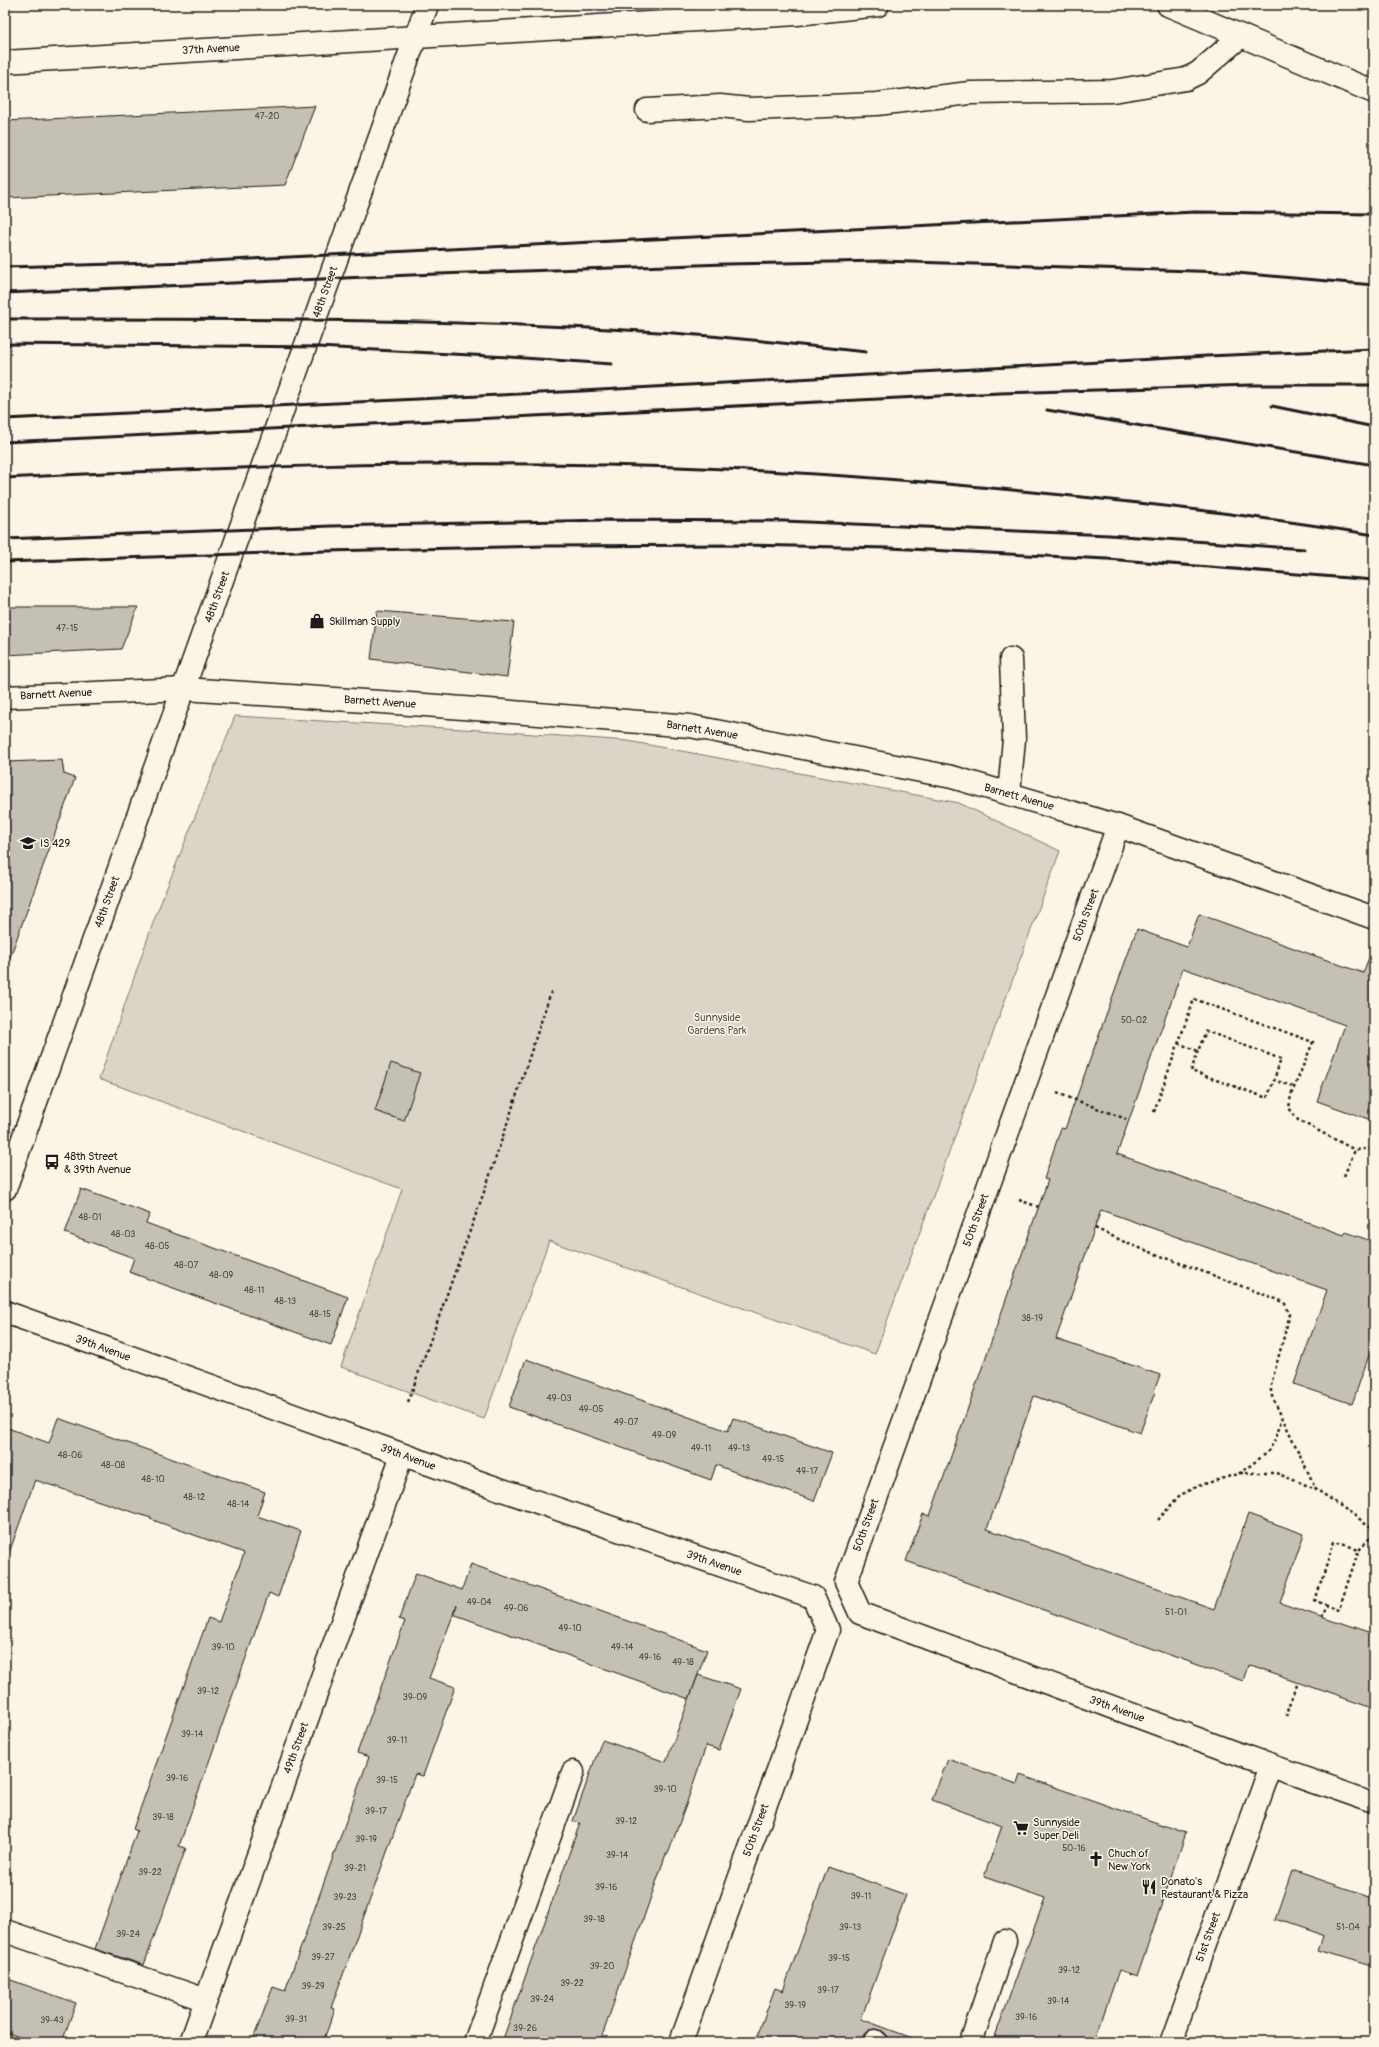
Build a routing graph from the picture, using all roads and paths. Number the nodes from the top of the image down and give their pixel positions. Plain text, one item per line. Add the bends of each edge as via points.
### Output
1 (427, 5) edge
2 (878, 5) edge
3 (1168, 5) edge
4 (803, 10) edge
5 (416, 36) junction
6 (1240, 36) junction
7 (5, 62) edge
8 (1374, 92) edge
9 (646, 110) dead end
10 (1011, 658) dead end
11 (184, 689) junction
12 (5, 697) edge
13 (1009, 793) junction
14 (1118, 826) junction
15 (1374, 918) edge
16 (552, 989) dead end
17 (1178, 1043) junction
18 (1198, 1051) junction
19 (1274, 1080) junction
20 (1294, 1087) junction
21 (1057, 1094) dead end
22 (1154, 1112) dead end
23 (1126, 1120) dead end
24 (1374, 1148) edge
25 (1355, 1150) junction
26 (1344, 1176) dead end
27 (5, 1188) edge
28 (1019, 1200) dead end
29 (1039, 1207) dead end
30 (1095, 1228) dead end
31 (5, 1312) edge
32 (408, 1402) dead end
33 (1282, 1417) junction
34 (402, 1455) junction
35 (1240, 1472) junction
36 (1316, 1489) junction
37 (1158, 1520) dead end
38 (1374, 1529) edge
39 (1374, 1534) edge
40 (1359, 1549) junction
41 (813, 1597) joint
42 (1327, 1605) junction
43 (860, 1613) joint
44 (1322, 1618) dead end
45 (1298, 1682) dead end
46 (1286, 1716) dead end
47 (1271, 1766) junction
48 (573, 1772) dead end
49 (1374, 1802) edge
50 (5, 1931) edge
51 (1005, 1941) dead end
52 (206, 2000) junction
53 (191, 2042) edge
54 (475, 2042) edge
55 (681, 2042) edge
56 (971, 2042) edge
57 (1171, 2042) edge

1 - 5 street, 48th Street
2 - 4 street, 37th Avenue
3 - 6 street
4 - 5 street, 37th Avenue
5 - 7 street, 37th Avenue
5 - 11 street, 48th Street
6 - 8 street
6 - 9 street via 1198,73 1186,79 1114,91 970,93 877,104 749,109 720,106
10 - 13 street via 1014,739
11 - 12 street, Barnett Avenue
11 - 13 street, Barnett Avenue via 690,726 952,777
11 - 27 street, 48th Street
13 - 14 street, Barnett Avenue
14 - 15 street, Barnett Avenue
14 - 43 street, 50th Street via 846,1582
16 - 32 path via 488,1181
17 - 18 path
17 - 20 path via 1194,999 1313,1042
17 - 22 path
18 - 19 path via 1191,1071 1267,1098
18 - 19 path via 1206,1031 1281,1059
19 - 20 path
20 - 25 path via 1289,1108 1298,1120
21 - 23 path
24 - 25 path
25 - 26 path
28 - 29 path
30 - 33 path via 1129,1244 1284,1302 1290,1314 1271,1385 1271,1394
31 - 34 street, 39th Avenue
33 - 35 path via 1276,1439 1267,1453
33 - 36 path
34 - 41 street, 39th Avenue
34 - 52 street, 49th Street
35 - 36 path via 1276,1473
35 - 37 path via 1195,1487 1179,1496
36 - 38 path
39 - 40 path
40 - 42 path via 1339,1609
40 - 42 path via 1334,1542 1315,1601
41 - 55 street, 50th Street via 828,1630
42 - 44 path
43 - 47 street, 39th Avenue
45 - 46 path
47 - 49 street, 39th Avenue
47 - 57 street, 51st Street
48 - 54 street
50 - 52 street
51 - 56 street
52 - 53 street, 49th Street

